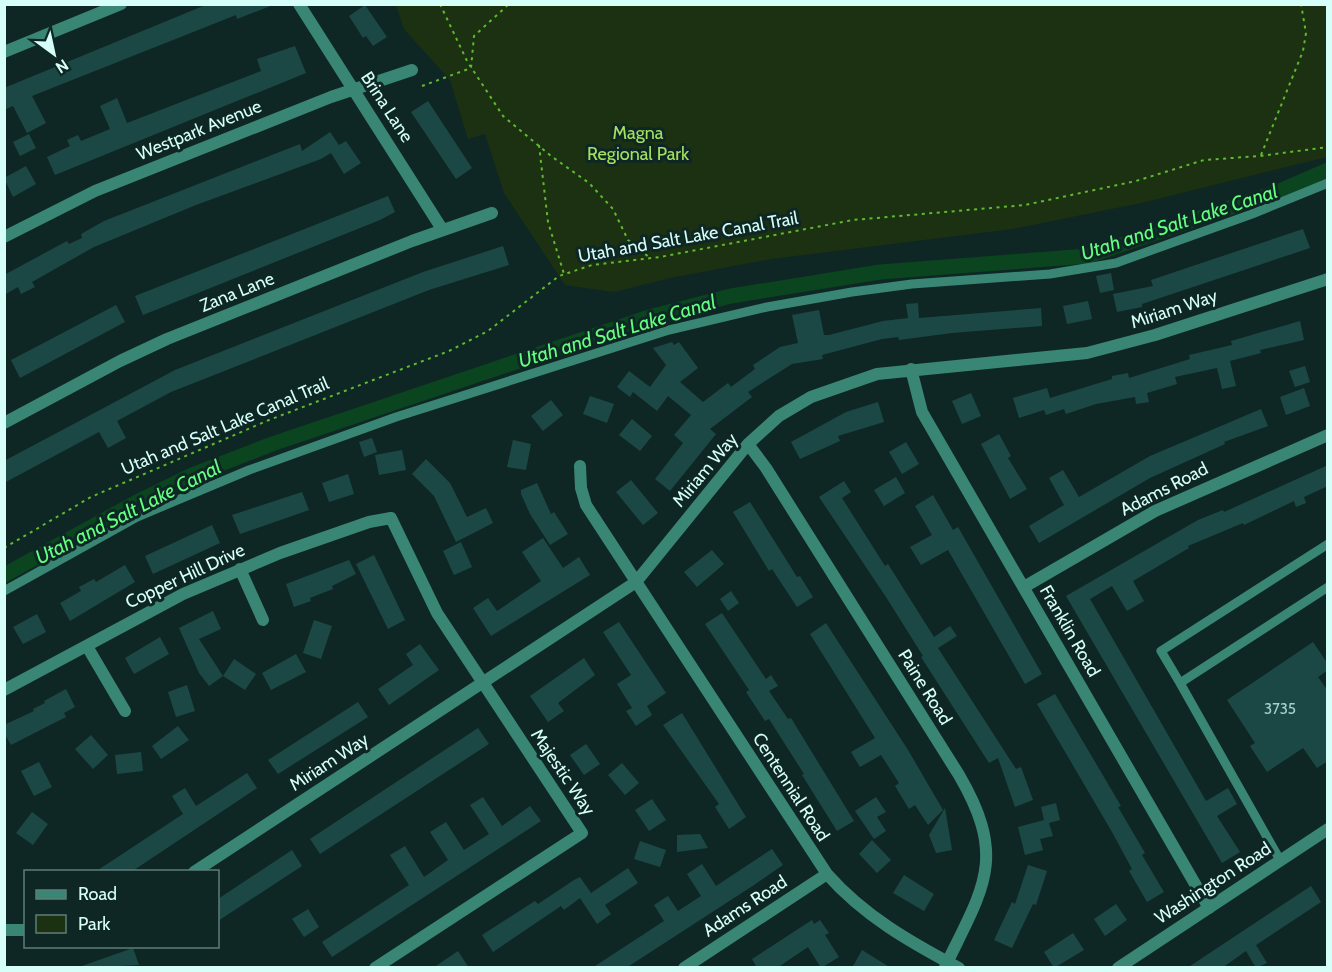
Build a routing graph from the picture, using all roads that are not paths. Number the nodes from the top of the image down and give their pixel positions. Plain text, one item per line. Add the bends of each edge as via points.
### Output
1 (121, 4) edge
2 (299, 4) edge
3 (4, 52) edge
4 (412, 70) dead end
5 (354, 89) junction
6 (1328, 183) edge
7 (492, 213) dead end
8 (442, 229) junction
9 (4, 237) edge
10 (1328, 279) edge
11 (911, 369) junction
12 (4, 423) edge
13 (1328, 435) edge
14 (748, 444) junction
15 (580, 466) dead end
16 (391, 518) joint
17 (1328, 544) edge
18 (240, 569) junction
19 (636, 582) junction
20 (1024, 587) junction
21 (1328, 587) edge
22 (4, 591) edge
23 (263, 620) dead end
24 (88, 648) junction
25 (482, 682) junction
26 (1180, 683) junction
27 (4, 690) edge
28 (125, 711) dead end
29 (1328, 830) edge
30 (1280, 860) junction
31 (197, 870) edge
32 (827, 874) junction
33 (1209, 908) junction
34 (4, 930) edge
35 (24, 930) edge
36 (946, 964) edge
37 (375, 968) edge
38 (684, 968) edge
39 (959, 968) edge
40 (1118, 968) edge

1 - 3 street
2 - 5 street, Brina Lane
4 - 5 street, Westpark Avenue
5 - 8 street, Brina Lane
5 - 9 street, Westpark Avenue via 95,191
6 - 22 lane via 1116,263 1050,274 852,292 767,307 658,334 396,417 249,470 137,517
7 - 8 street, Zana Lane
8 - 12 street, Zana Lane via 167,339
10 - 11 street, Miriam Way via 1087,353
11 - 14 street, Miriam Way via 877,374 811,397 779,416
11 - 20 street, Franklin Road via 922,412
13 - 20 street, Adams Road via 1155,511
14 - 19 street, Miriam Way
14 - 36 street, Paine Road via 942,748 981,816 986,853 983,887
15 - 19 street, Centennial Road via 586,505
16 - 18 street, Copper Hill Drive via 369,522
16 - 25 street, Majestic Way via 429,598
17 - 26 lane via 1161,651
18 - 23 street
18 - 24 street, Copper Hill Drive via 145,613
19 - 25 street, Miriam Way
19 - 32 street, Centennial Road
20 - 33 street, Franklin Road
21 - 26 lane
24 - 27 street, Copper Hill Drive
24 - 28 street
25 - 31 street, Miriam Way
25 - 37 street, Majestic Way via 582,833
26 - 30 lane
29 - 30 street, Washington Road
30 - 33 street, Washington Road
32 - 36 street, Centennial Road via 885,927
32 - 38 street, Adams Road
33 - 40 street, Washington Road
34 - 35 street
36 - 39 street, Centennial Road

